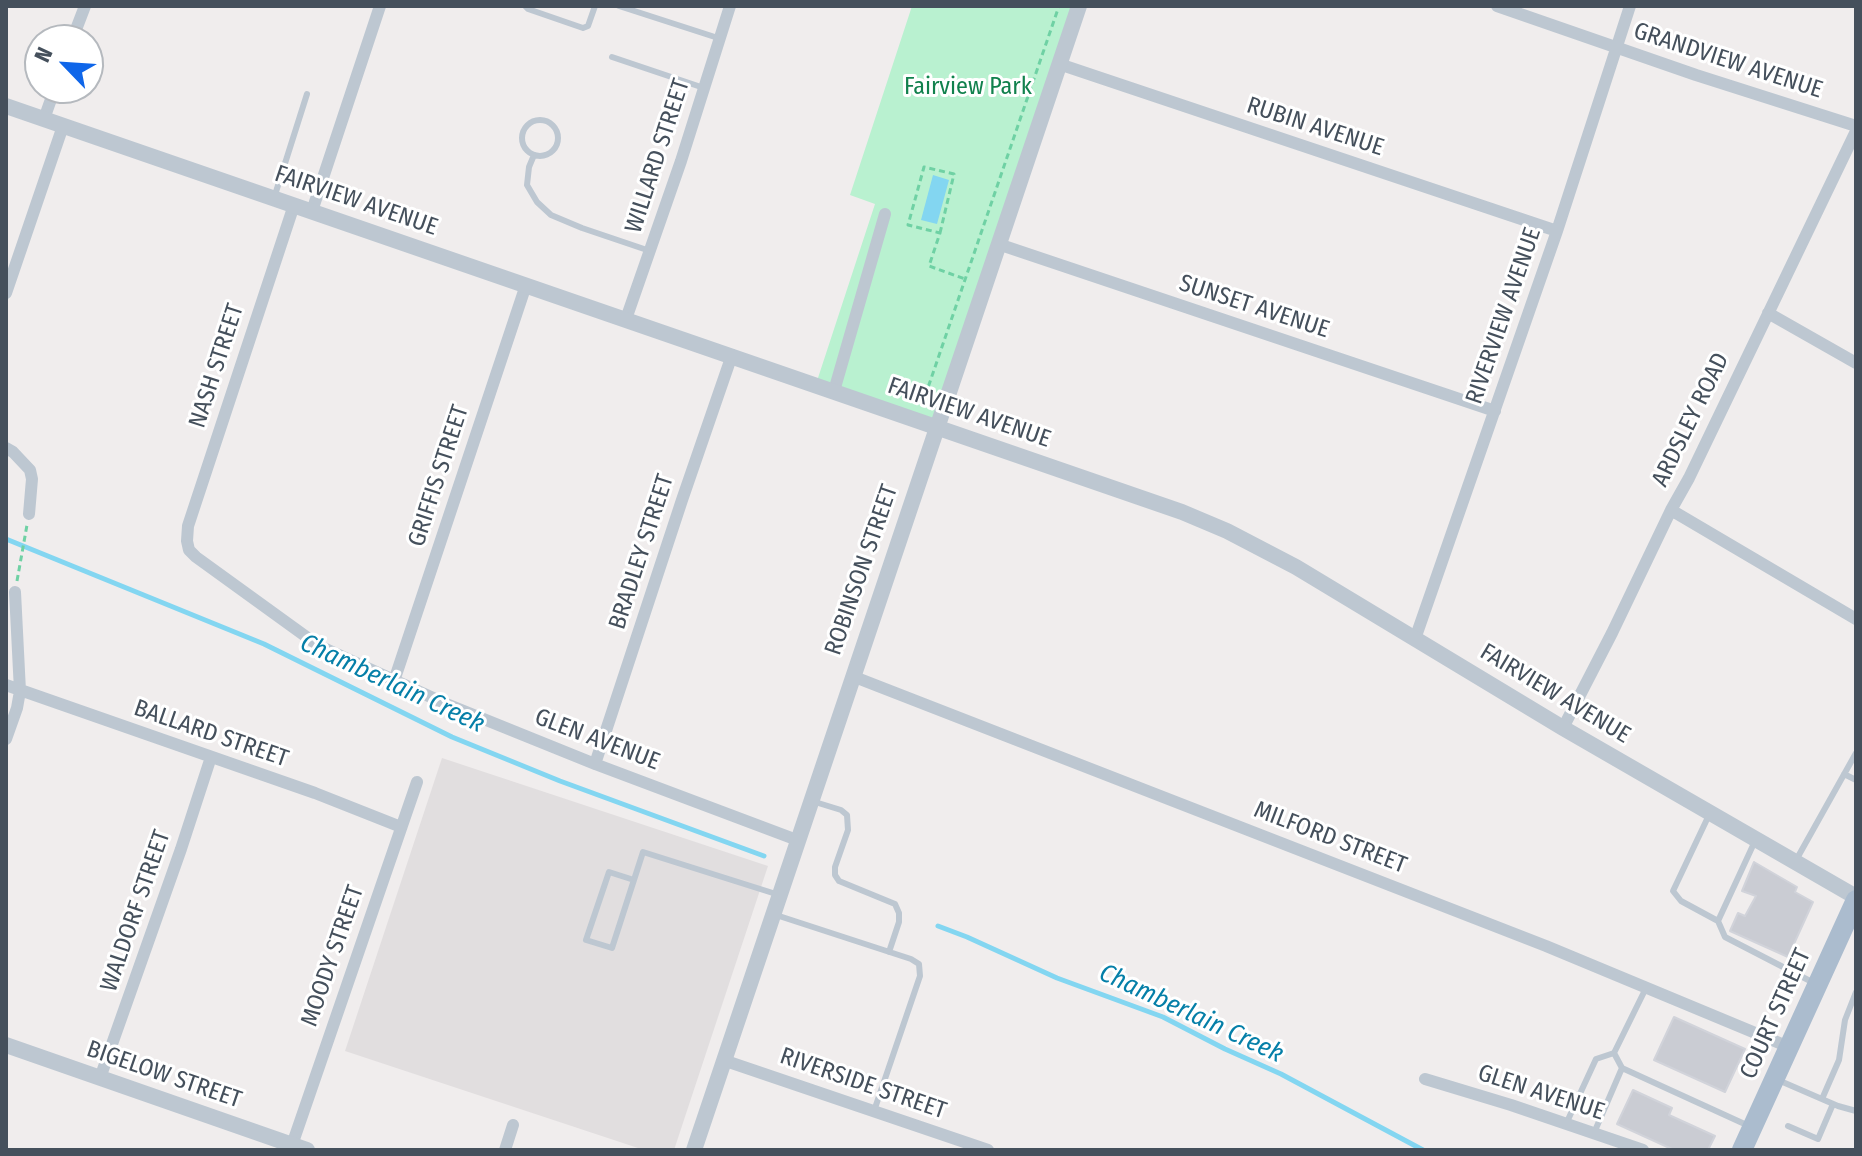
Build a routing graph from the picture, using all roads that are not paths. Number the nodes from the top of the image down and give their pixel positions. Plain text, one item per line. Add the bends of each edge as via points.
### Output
1 (380, 6) edge
2 (525, 6) edge
3 (595, 6) edge
4 (619, 6) edge
5 (730, 6) edge
6 (1079, 6) edge
7 (1497, 6) edge
8 (1630, 6) edge
9 (720, 39) junction
10 (1617, 47) junction
11 (612, 57) dead end
12 (1059, 64) junction
13 (704, 88) junction
14 (307, 94) dead end
15 (49, 104) edge
16 (6, 106) edge
17 (44, 119) junction
18 (63, 126) junction
19 (1856, 128) edge
20 (534, 155) junction
21 (274, 198) junction
22 (294, 205) junction
23 (312, 211) junction
24 (885, 214) dead end
25 (1557, 231) junction
26 (998, 244) junction
27 (650, 251) junction
28 (526, 285) junction
29 (6, 293) edge
30 (1768, 313) junction
31 (626, 319) junction
32 (732, 355) junction
33 (1856, 363) edge
34 (834, 391) junction
35 (1495, 411) junction
36 (936, 427) junction
37 (6, 448) edge
38 (1671, 510) junction
39 (29, 514) road end
40 (187, 541) joint
41 (15, 592) road end
42 (1856, 619) edge
43 (1415, 639) junction
44 (852, 676) junction
45 (394, 681) junction
46 (6, 685) edge
47 (20, 691) junction
48 (1563, 728) junction
49 (6, 739) edge
50 (1856, 753) edge
51 (211, 757) junction
52 (595, 764) junction
53 (1844, 774) junction
54 (1856, 780) edge
55 (417, 782) dead end
56 (811, 800) junction
57 (1710, 813) junction
58 (401, 827) junction
59 (797, 840) junction
60 (1756, 840) junction
61 (1795, 863) junction
62 (634, 880) junction
63 (779, 895) junction
64 (1856, 901) edge
65 (772, 914) junction
66 (1718, 921) junction
67 (889, 952) junction
68 (1818, 985) junction
69 (1646, 988) junction
70 (1856, 992) edge
71 (6, 1045) edge
72 (1789, 1047) junction
73 (1614, 1053) junction
74 (723, 1060) junction
75 (1622, 1068) junction
76 (100, 1078) junction
77 (1775, 1078) junction
78 (1425, 1079) dead end
79 (1822, 1099) junction
80 (1833, 1104) junction
81 (874, 1111) junction
82 (1856, 1111) edge
83 (1566, 1124) junction
84 (513, 1125) dead end
85 (1788, 1126) dead end
86 (1752, 1127) junction
87 (1594, 1133) junction
88 (299, 1147) edge
89 (505, 1150) edge
90 (694, 1150) edge
91 (988, 1150) edge
92 (1643, 1150) edge
93 (1742, 1150) edge

1 - 23 street
2 - 3 lane via 583,28
4 - 9 lane
5 - 9 street, WILLARD STREET
6 - 12 street, ROBINSON STREET
7 - 10 street, GRANDVIEW AVENUE
8 - 10 street, RIVERVIEW AVENUE
9 - 13 street, WILLARD STREET
10 - 19 street, GRANDVIEW AVENUE
10 - 25 street, RIVERVIEW AVENUE
11 - 13 lane
12 - 25 street, RUBIN AVENUE
12 - 26 street, ROBINSON STREET
13 - 27 street, WILLARD STREET
14 - 21 lane
15 - 17 street
16 - 17 street, FAIRVIEW AVENUE
17 - 18 street, FAIRVIEW AVENUE
18 - 21 street, FAIRVIEW AVENUE
18 - 29 street
19 - 30 street, ARDSLEY ROAD
20 - 20 lane via 545,156 557,145 555,128 546,122 529,125 523,135 525,147
20 - 27 lane via 527,185 551,215
21 - 22 street, FAIRVIEW AVENUE
22 - 23 street, FAIRVIEW AVENUE
22 - 40 street, NASH STREET
23 - 28 street, FAIRVIEW AVENUE
24 - 34 street
25 - 35 street, RIVERVIEW AVENUE
26 - 35 street, SUNSET AVENUE
26 - 36 street, ROBINSON STREET
27 - 31 street, WILLARD STREET
28 - 31 street, FAIRVIEW AVENUE
28 - 45 street, GRIFFIS STREET
30 - 33 street
30 - 38 street, ARDSLEY ROAD
31 - 32 street, FAIRVIEW AVENUE
32 - 34 street, FAIRVIEW AVENUE
32 - 52 street, BRADLEY STREET
34 - 36 street, FAIRVIEW AVENUE
35 - 43 street, RIVERVIEW AVENUE
36 - 43 street, FAIRVIEW AVENUE via 1227,531
36 - 44 street, ROBINSON STREET
37 - 39 street via 30,470
38 - 42 street
38 - 48 street, ARDSLEY ROAD
40 - 45 street, GLEN AVENUE via 196,557 319,646
41 - 47 street
43 - 48 street, FAIRVIEW AVENUE
44 - 56 street, ROBINSON STREET
44 - 69 street, MILFORD STREET
45 - 52 street, GLEN AVENUE
46 - 47 street, BALLARD STREET
47 - 49 street
47 - 51 street, BALLARD STREET
48 - 57 street, FAIRVIEW AVENUE
50 - 53 lane
51 - 58 street, BALLARD STREET
51 - 76 street, WALDORF STREET
52 - 59 street, GLEN AVENUE
53 - 54 lane
53 - 61 lane
55 - 58 street, MOODY STREET
56 - 59 street, ROBINSON STREET
56 - 67 lane via 847,815 848,830 835,867 839,881 895,904 899,922
57 - 60 street, FAIRVIEW AVENUE
57 - 66 lane via 1673,891
58 - 88 street, MOODY STREET
59 - 63 street, ROBINSON STREET
60 - 61 street, FAIRVIEW AVENUE
60 - 66 lane
61 - 64 street, FAIRVIEW AVENUE
62 - 62 lane via 609,872 586,940 612,948
62 - 63 lane via 643,852
63 - 65 street, ROBINSON STREET
64 - 68 main road, COURT STREET
65 - 67 lane
65 - 74 street, ROBINSON STREET
66 - 68 lane via 1725,937
67 - 81 lane via 919,964 920,976
68 - 72 main road, COURT STREET
69 - 72 street, MILFORD STREET
69 - 73 lane
70 - 79 lane via 1839,1060
71 - 76 street, BIGELOW STREET
72 - 77 main road, COURT STREET
73 - 75 lane
73 - 83 lane via 1596,1059
74 - 81 street, RIVERSIDE STREET
74 - 90 street, ROBINSON STREET
75 - 86 lane
75 - 87 lane
76 - 88 street, BIGELOW STREET
77 - 79 lane
77 - 86 main road, COURT STREET
78 - 83 street, GLEN AVENUE
79 - 80 lane
80 - 82 lane
80 - 85 lane via 1818,1139
81 - 91 street, RIVERSIDE STREET
83 - 87 street, GLEN AVENUE
84 - 89 street
86 - 93 main road, COURT STREET
87 - 92 street, GLEN AVENUE

